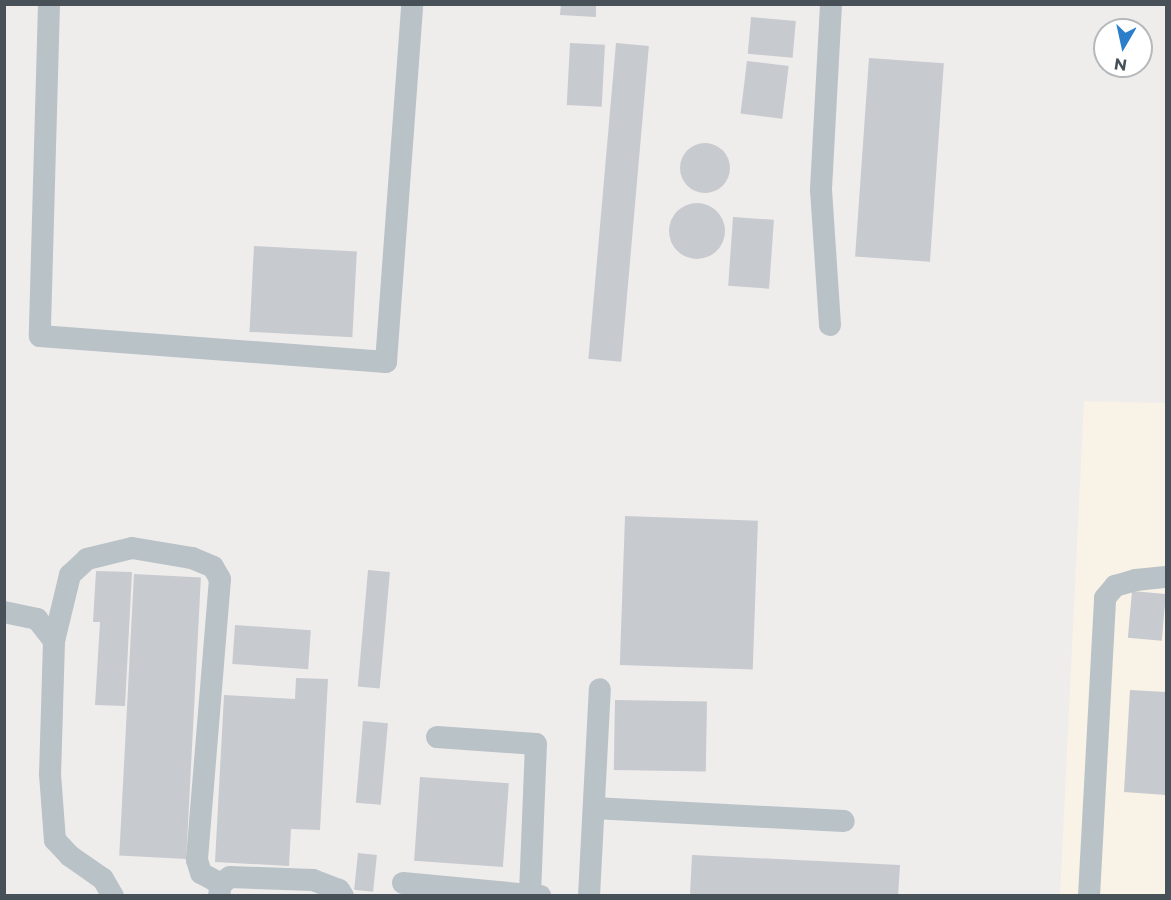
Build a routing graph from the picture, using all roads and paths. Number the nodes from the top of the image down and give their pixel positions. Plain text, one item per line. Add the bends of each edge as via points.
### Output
1 (50, 4) edge
2 (412, 4) edge
3 (831, 4) edge
4 (830, 325) dead end
5 (1167, 577) edge
6 (4, 612) edge
7 (54, 641) junction
8 (600, 688) dead end
9 (437, 737) dead end
10 (594, 808) junction
11 (844, 821) dead end
12 (403, 884) dead end
13 (220, 890) edge
14 (535, 895) edge
15 (113, 896) edge
16 (342, 896) edge
17 (589, 896) edge
18 (1089, 896) edge

1 - 2 lane via 40,336 386,362
3 - 4 lane via 821,189
5 - 18 lane via 1115,586 1105,598
6 - 7 lane via 38,619
7 - 13 lane via 70,575 87,559 132,548 192,558 213,567 220,579 197,860 201,873
7 - 15 lane via 50,774 55,840 103,879
8 - 10 lane
9 - 14 lane via 536,744
10 - 11 lane
10 - 17 lane
12 - 14 lane
13 - 16 lane via 230,877 313,880 339,890

